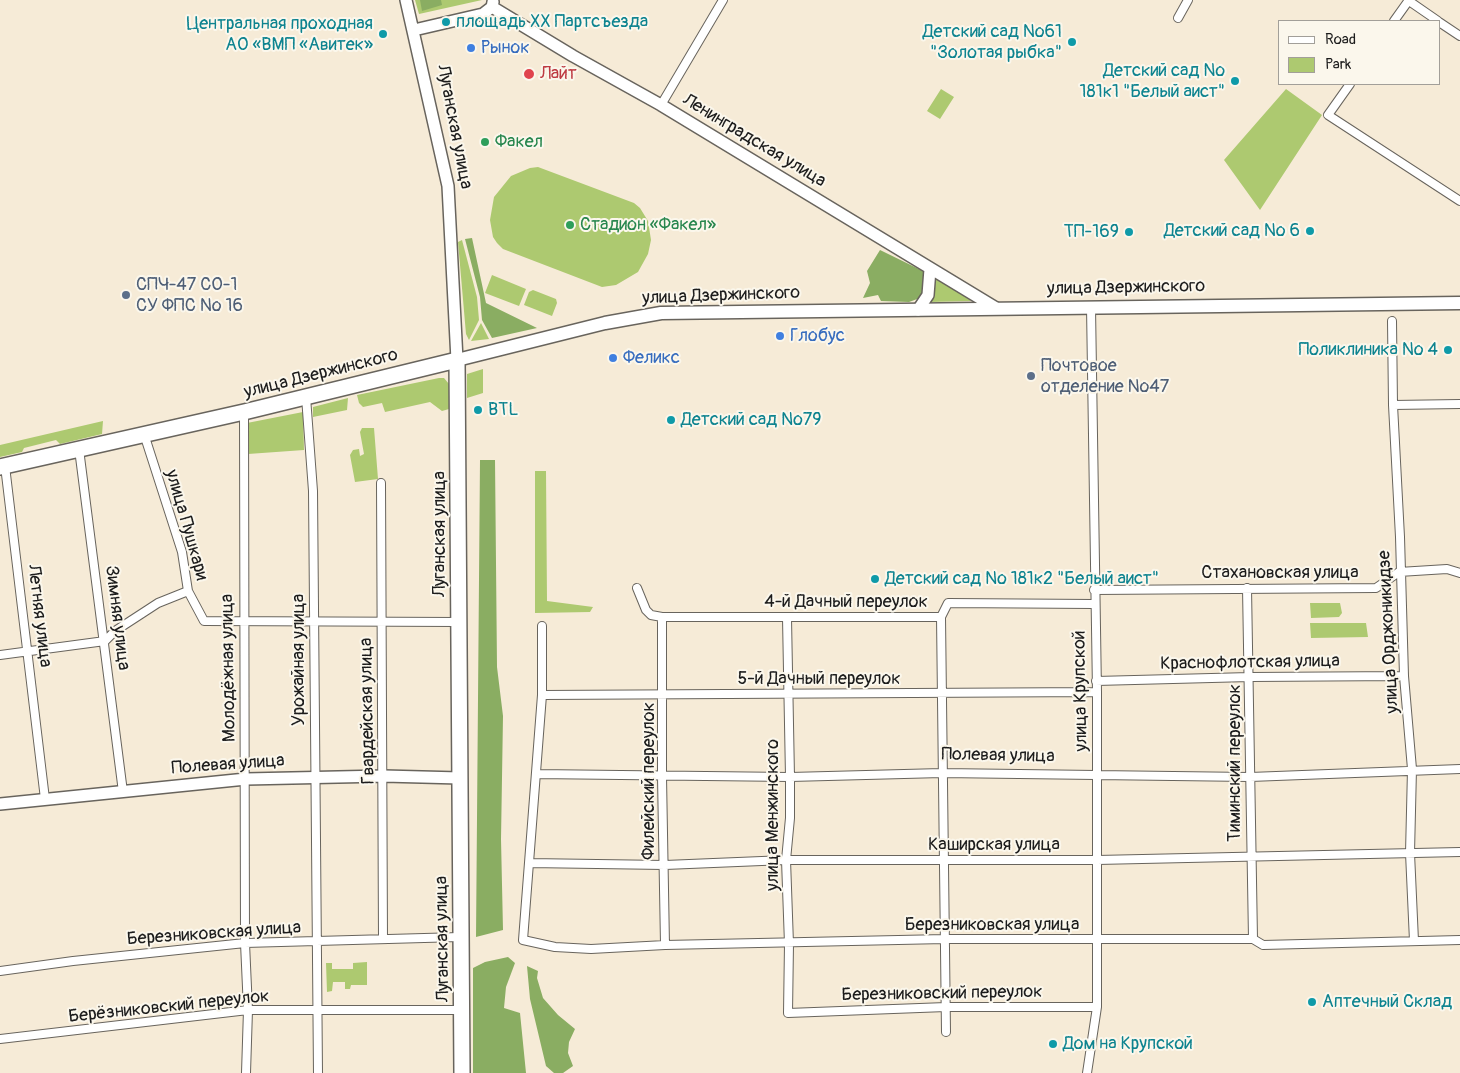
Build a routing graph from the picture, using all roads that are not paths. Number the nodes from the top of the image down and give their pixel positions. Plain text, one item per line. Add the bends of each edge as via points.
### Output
1 (406, 0) edge
2 (723, 0) edge
3 (1188, 0) edge
4 (1409, 0) edge
5 (492, 4) edge
6 (1178, 18) dead end
7 (1395, 20) edge
8 (1438, 20) edge
9 (1440, 22) edge
10 (414, 30) junction
11 (1460, 36) edge
12 (1349, 85) edge
13 (661, 105) junction
14 (1460, 201) edge
15 (930, 269) junction
16 (1460, 303) edge
17 (1090, 307) junction
18 (996, 308) junction
19 (918, 310) junction
20 (1392, 321) dead end
21 (457, 360) junction
22 (306, 397) junction
23 (1460, 404) edge
24 (1393, 405) junction
25 (244, 412) junction
26 (144, 434) junction
27 (79, 449) junction
28 (2, 467) edge
29 (381, 483) dead end
30 (1399, 572) junction
31 (1460, 573) edge
32 (637, 588) dead end
33 (1247, 588) junction
34 (188, 590) junction
35 (1094, 590) junction
36 (1094, 604) junction
37 (662, 617) junction
38 (942, 617) junction
39 (787, 618) junction
40 (314, 622) junction
41 (382, 622) junction
42 (459, 622) junction
43 (243, 623) junction
44 (542, 626) dead end
45 (105, 641) junction
46 (29, 652) junction
47 (0, 655) edge
48 (1404, 676) junction
49 (1250, 677) junction
50 (1096, 681) junction
51 (943, 692) junction
52 (1097, 692) junction
53 (663, 694) junction
54 (788, 694) junction
55 (542, 695) junction
56 (1412, 769) junction
57 (1460, 769) edge
58 (942, 773) junction
59 (536, 774) junction
60 (1097, 775) junction
61 (384, 776) junction
62 (662, 777) junction
63 (790, 777) junction
64 (1250, 777) junction
65 (314, 778) junction
66 (460, 778) junction
67 (246, 779) junction
68 (123, 792) junction
69 (45, 799) junction
70 (0, 804) edge
71 (1460, 852) edge
72 (1410, 853) junction
73 (1251, 857) junction
74 (943, 859) junction
75 (786, 860) junction
76 (1097, 860) junction
77 (529, 863) junction
78 (665, 865) junction
79 (460, 937) junction
80 (384, 939) junction
81 (945, 939) junction
82 (1096, 939) junction
83 (1253, 939) junction
84 (1460, 940) edge
85 (317, 941) junction
86 (1414, 941) junction
87 (244, 943) junction
88 (789, 944) junction
89 (666, 945) junction
90 (0, 972) edge
91 (946, 1007) junction
92 (1096, 1007) junction
93 (248, 1010) junction
94 (462, 1010) junction
95 (318, 1012) junction
96 (788, 1012) joint
97 (946, 1032) dead end
98 (0, 1040) edge
99 (246, 1073) edge
100 (318, 1073) edge
101 (462, 1073) edge
102 (1087, 1073) edge

1 - 10 street, Луганская улица
2 - 13 street
3 - 6 street
4 - 7 street
4 - 8 street
5 - 10 street, Ленинградская улица via 483,14
5 - 13 street, Ленинградская улица via 574,56
9 - 11 street
10 - 21 street, Луганская улица via 448,186
12 - 14 street via 1328,115
13 - 15 street, Ленинградская улица
15 - 18 street, Ленинградская улица
15 - 19 street via 928,295
16 - 17 main road, улица Дзержинского
17 - 18 main road, улица Дзержинского
17 - 35 street, улица Крупской
18 - 19 main road, улица Дзержинского
19 - 21 main road, улица Дзержинского via 661,314 605,323
20 - 24 street, улица Орджоникидзе
21 - 22 highway, улица Дзержинского
21 - 42 highway, Луганская улица
22 - 25 highway, улица Дзержинского
22 - 40 street, Урожайная улица via 313,491
23 - 24 street
24 - 30 street, улица Орджоникидзе
25 - 26 highway, улица Дзержинского
25 - 43 street, Молодёжная улица
26 - 27 highway, улица Дзержинского
26 - 34 street, улица Пушкари via 182,552
27 - 28 highway, улица Дзержинского
27 - 45 street, Зимняя улица
28 - 46 street, Летняя улица
29 - 41 street, Гвардейская улица
30 - 31 street via 1447,569
30 - 33 street, Стахановская улица via 1376,588
30 - 48 street, улица Орджоникидзе
32 - 37 street via 646,610 651,615
33 - 35 street, Стахановская улица
33 - 49 street, Тиминский переулок
34 - 43 street, улица Пушкари via 204,621
34 - 45 street via 158,603
35 - 36 street, улица Крупской
36 - 38 street, 4-й Дачный переулок via 948,603
36 - 50 street, улица Крупской
37 - 39 street, 4-й Дачный переулок
37 - 53 street, Филейский переулок
38 - 39 street, 4-й Дачный переулок
38 - 51 street
39 - 54 street, улица Менжинского
40 - 41 street
40 - 43 street
40 - 65 street, Урожайная улица
41 - 42 street
41 - 61 street, Гвардейская улица
42 - 66 highway, Луганская улица
43 - 67 street, Молодёжная улица
44 - 55 street
45 - 46 street
45 - 68 street, Зимняя улица
46 - 47 street
46 - 69 street, Летняя улица
48 - 49 street, Краснофлотская улица
48 - 56 street, улица Орджоникидзе
49 - 50 street, Краснофлотская улица
49 - 64 street, Тиминский переулок
50 - 52 street, улица Крупской
51 - 52 street, 5-й Дачный переулок
51 - 54 street, 5-й Дачный переулок
51 - 58 street
52 - 60 street, улица Крупской
53 - 54 street, 5-й Дачный переулок
53 - 55 street, 5-й Дачный переулок
53 - 62 street, Филейский переулок
54 - 63 street, улица Менжинского
55 - 59 street
56 - 57 street, Полевая улица
56 - 64 street, Полевая улица
56 - 72 street, улица Орджоникидзе
58 - 60 street, Полевая улица
58 - 63 street, Полевая улица
58 - 74 street
59 - 62 street, Полевая улица
59 - 77 street
60 - 64 street, Полевая улица
60 - 76 street, улица Крупской
61 - 65 street, Полевая улица
61 - 66 street, Полевая улица
61 - 80 street, Гвардейская улица
62 - 63 street, Полевая улица
62 - 78 street, Филейский переулок
63 - 75 street, улица Менжинского
64 - 73 street, Тиминский переулок
65 - 67 street, Полевая улица
65 - 85 street, Урожайная улица
66 - 79 highway, Луганская улица
67 - 68 street, Полевая улица
67 - 87 street, Молодёжная улица
68 - 69 street, Полевая улица
69 - 70 street, Полевая улица
71 - 72 street, Каширская улица
72 - 73 street, Каширская улица
72 - 86 street, улица Орджоникидзе
73 - 76 street, Каширская улица
73 - 83 street, Тиминский переулок
74 - 75 street, Каширская улица
74 - 76 street, Каширская улица
74 - 81 street
75 - 78 street, Каширская улица
75 - 88 street, улица Менжинского
76 - 82 street, улица Крупской
77 - 78 street, Каширская улица
77 - 89 street, Березниковская улица via 524,940 555,947 591,949
78 - 89 street, Филейский переулок
79 - 80 street, Березниковская улица
79 - 94 highway, Луганская улица
80 - 85 street, Березниковская улица
81 - 82 street, Березниковская улица
81 - 88 street, Березниковская улица
81 - 91 street
82 - 83 street, Березниковская улица
82 - 92 street, улица Крупской
83 - 86 street, Березниковская улица via 1263,945
84 - 86 street, Березниковская улица
85 - 87 street, Березниковская улица
85 - 95 street, Урожайная улица
87 - 90 street, Березниковская улица
87 - 93 street, Молодёжная улица
88 - 89 street, Березниковская улица
88 - 96 street, улица Менжинского
91 - 92 street, Березниковский переулок
91 - 96 street, Березниковский переулок
91 - 97 street
92 - 102 street, улица Крупской
93 - 95 street, Берёзниковский переулок
93 - 98 street, Берёзниковский переулок
93 - 99 street, Молодёжная улица
94 - 95 street, Берёзниковский переулок
94 - 101 highway, Луганская улица
95 - 100 street, Урожайная улица

